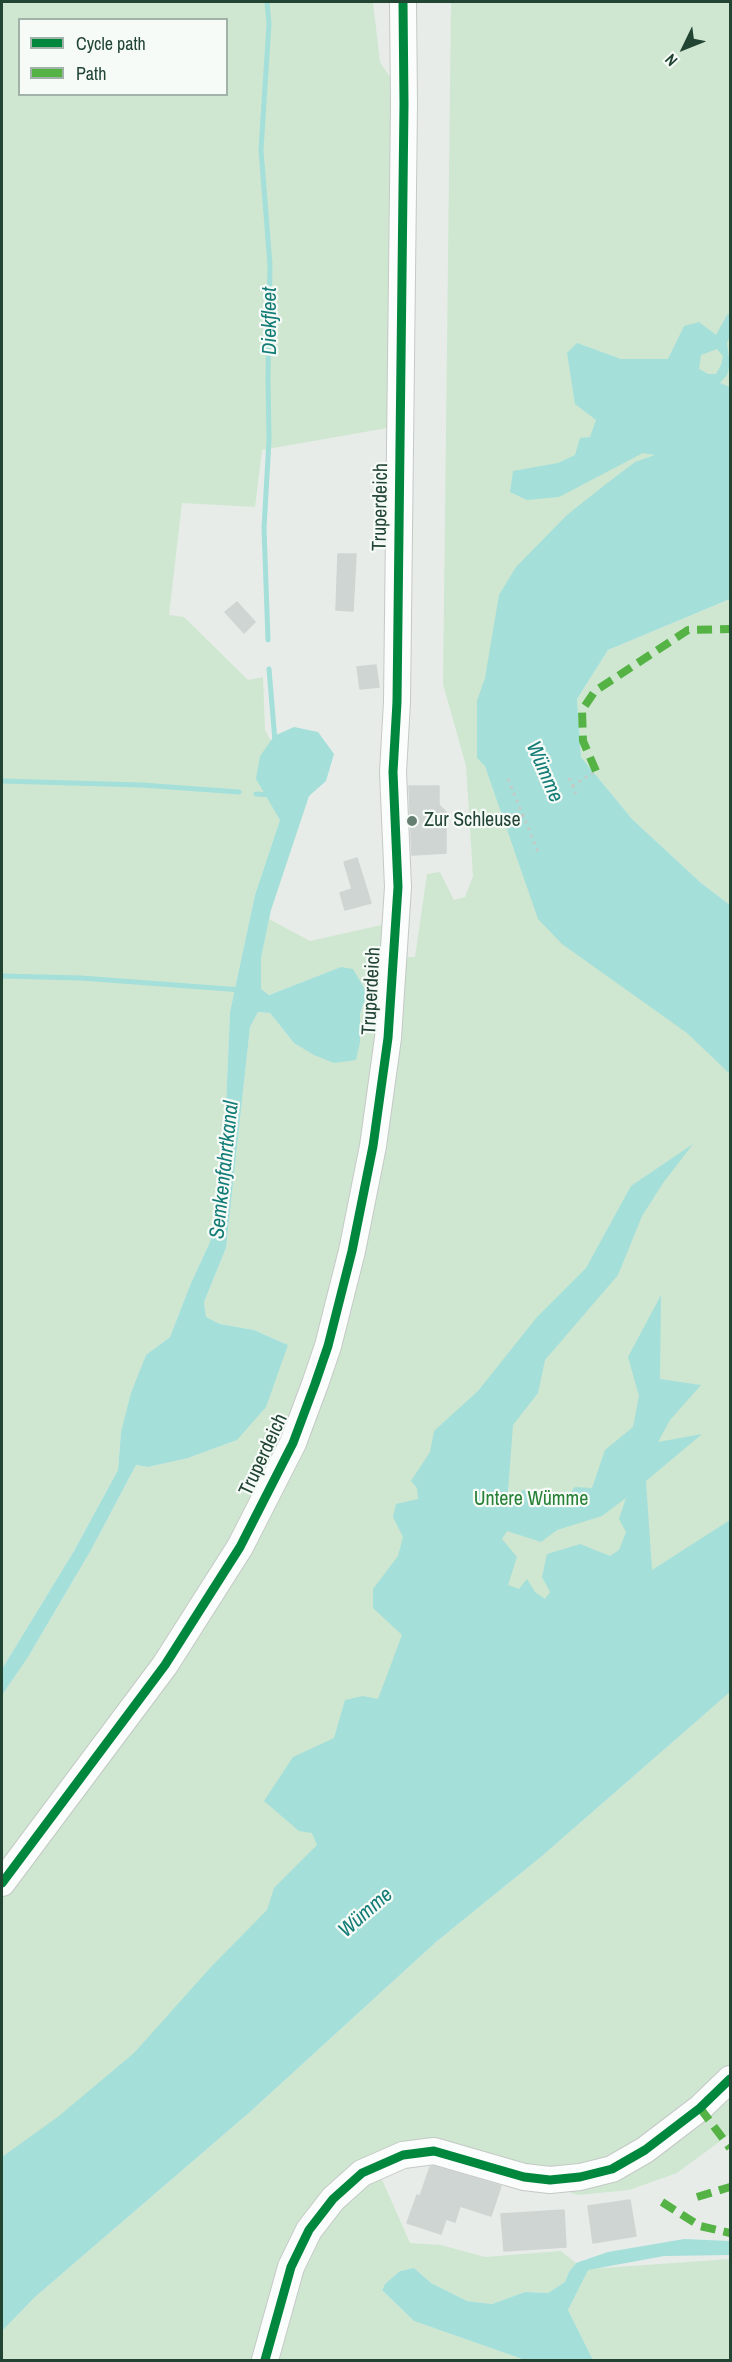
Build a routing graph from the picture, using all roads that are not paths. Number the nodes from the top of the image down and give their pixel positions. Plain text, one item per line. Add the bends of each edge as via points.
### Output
1 (403, 2) edge
2 (2, 1883) edge
3 (730, 2079) edge
4 (265, 2361) edge

1 - 2 street, Truperdeich via 398,657 393,772 398,887 388,1038 373,1146 352,1251 328,1346 293,1443 240,1547 165,1665
3 - 4 street via 700,2108 645,2150 612,2169 550,2180 524,2177 435,2151 403,2155 362,2174 333,2199 309,2230 291,2267

